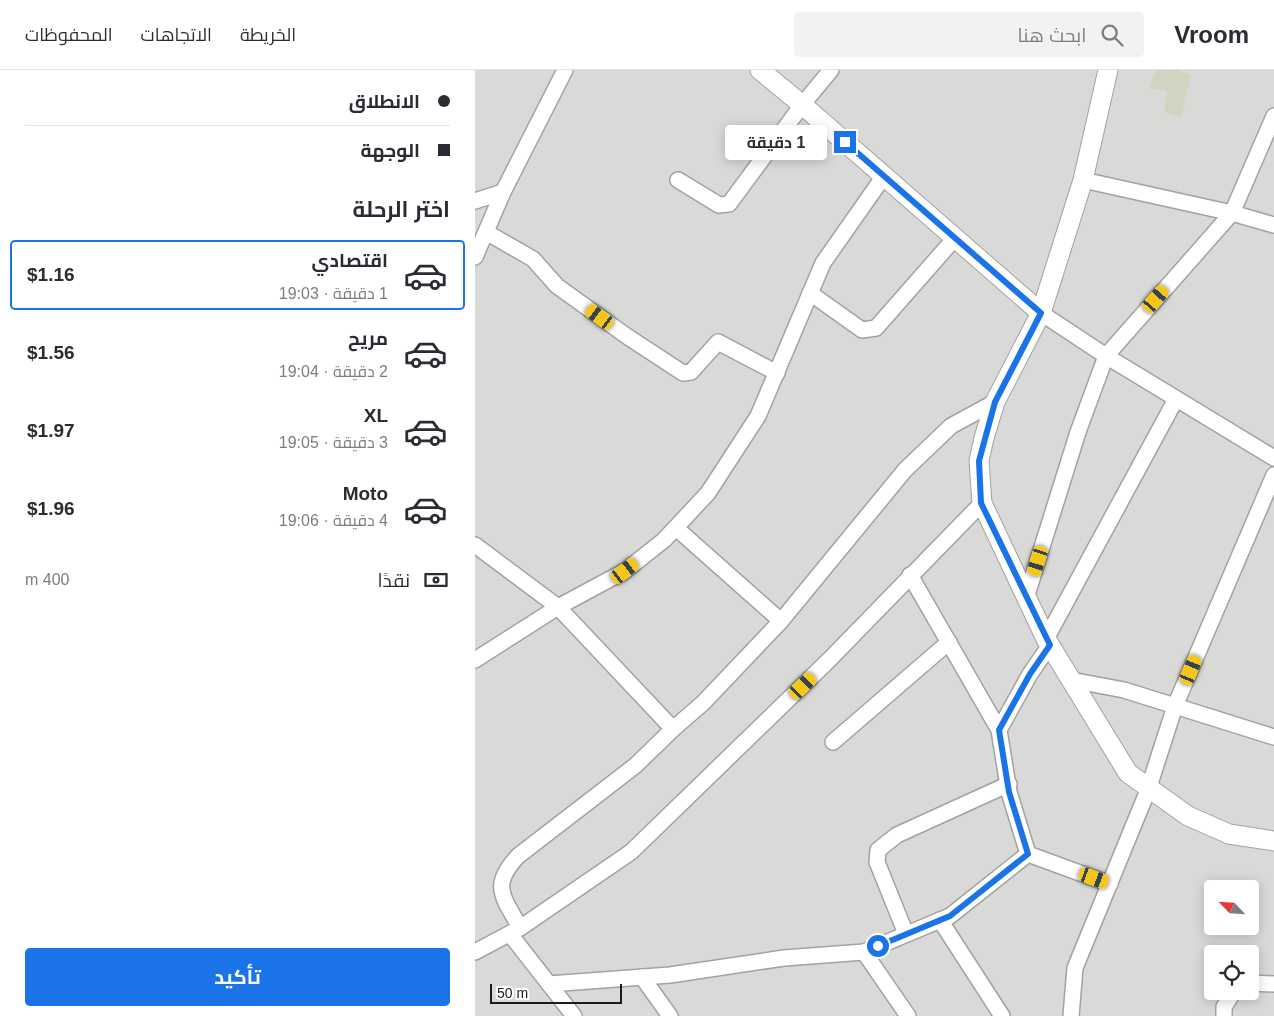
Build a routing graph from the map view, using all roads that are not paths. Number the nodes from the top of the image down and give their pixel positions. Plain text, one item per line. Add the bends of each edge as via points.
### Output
1 (565, 70) edge
2 (759, 70) edge
3 (831, 70) edge
4 (1108, 70) edge
5 (802, 105) junction
6 (1274, 116) edge
7 (884, 176) junction
8 (678, 180) dead end
9 (1083, 180) junction
10 (503, 192) junction
11 (475, 201) edge
12 (1231, 213) junction
13 (1274, 225) edge
14 (486, 232) junction
15 (955, 238) junction
16 (475, 257) edge
17 (810, 293) junction
18 (1041, 313) junction
19 (1106, 356) junction
20 (777, 373) junction
21 (1176, 399) junction
22 (995, 402) junction
23 (1274, 458) edge
24 (1274, 474) edge
25 (981, 503) junction
26 (676, 528) junction
27 (475, 545) edge
28 (911, 575) junction
29 (1026, 598) junction
30 (558, 607) junction
31 (781, 621) junction
32 (949, 642) junction
33 (1048, 642) junction
34 (475, 660) edge
35 (1071, 680) junction
36 (1175, 706) junction
37 (673, 729) junction
38 (999, 730) junction
39 (1274, 737) edge
40 (833, 742) dead end
41 (1009, 784) junction
42 (1149, 790) junction
43 (1274, 841) edge
44 (1028, 854) junction
45 (1111, 884) junction
46 (939, 920) junction
47 (515, 931) junction
48 (906, 934) junction
49 (475, 952) edge
50 (864, 952) junction
51 (641, 977) junction
52 (1259, 983) edge
53 (549, 984) junction
54 (1274, 984) edge
55 (1229, 1000) edge
56 (574, 1016) edge
57 (670, 1016) edge
58 (908, 1016) edge
59 (1002, 1016) edge
60 (1071, 1016) edge
61 (1223, 1016) edge

1 - 10 street
2 - 5 street
3 - 5 street
4 - 9 street
5 - 7 street
5 - 8 street via 729,204 719,205
6 - 12 street
7 - 15 street
7 - 17 street via 823,263
9 - 12 street
9 - 18 street
10 - 11 street
10 - 14 street
12 - 13 street
12 - 19 street
14 - 16 street
14 - 20 street via 533,259 557,286 683,373 691,372 718,342
15 - 17 street via 870,331 856,327
15 - 18 street
17 - 20 street
18 - 19 street
18 - 22 street
19 - 21 street
19 - 29 street via 1078,432
20 - 26 street via 758,416 708,493
21 - 23 street
21 - 33 street
22 - 25 street via 979,461
22 - 31 street via 951,426 905,470
24 - 36 street
25 - 28 street
25 - 29 street
26 - 30 street via 625,571
26 - 31 street
27 - 30 street
28 - 32 street
28 - 47 street via 829,660 631,852
29 - 33 street
30 - 34 street
30 - 37 street
31 - 37 street via 703,703
32 - 38 street
32 - 40 street
33 - 35 street
33 - 38 street
35 - 36 street via 1124,690
35 - 42 street via 1128,773
36 - 39 street
36 - 42 street
37 - 47 street via 636,765 518,856 505,870 501,880 503,895
38 - 41 street
41 - 44 street
41 - 48 street via 897,834 878,850 877,862
42 - 43 street via 1187,816 1229,834
42 - 45 street
44 - 45 street
44 - 46 street via 950,916
45 - 60 street via 1075,968
46 - 48 street
46 - 59 street
47 - 49 street
47 - 53 street
48 - 50 street
50 - 51 street via 784,958
50 - 58 street
51 - 53 street
51 - 57 street
52 - 54 street
53 - 56 street
55 - 61 street

